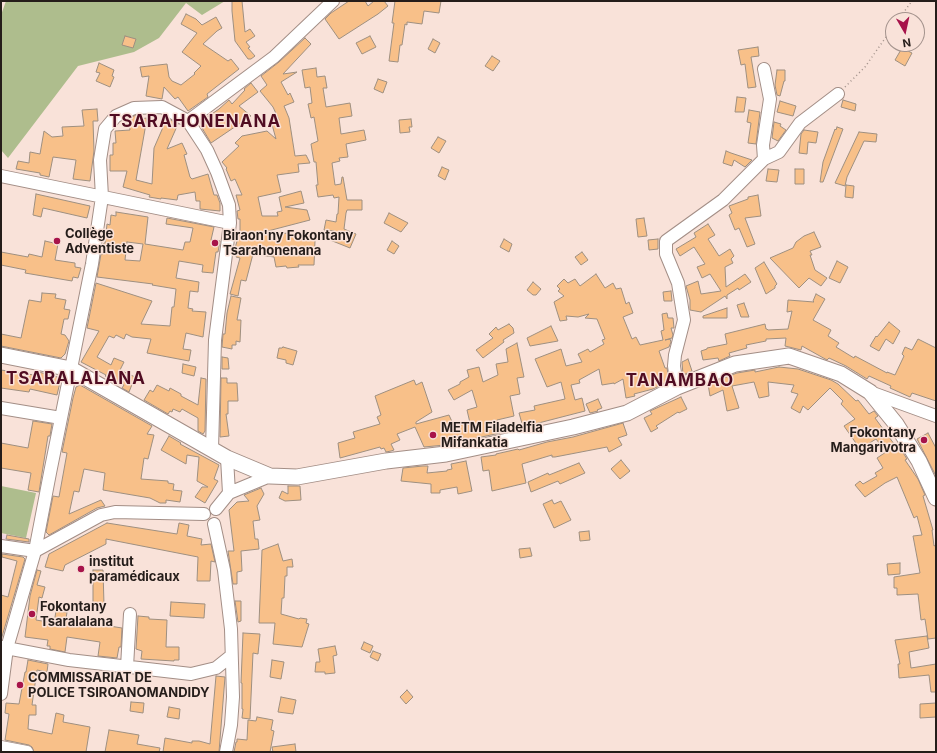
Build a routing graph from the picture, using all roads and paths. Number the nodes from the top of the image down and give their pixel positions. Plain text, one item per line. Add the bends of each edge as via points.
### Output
1 (333, 1) edge
2 (912, 1) edge
3 (904, 12) edge
4 (885, 39) edge
5 (764, 69) dead end
6 (838, 94) joint
7 (188, 121) junction
8 (764, 159) junction
9 (1, 176) edge
10 (102, 197) junction
11 (230, 223) junction
12 (1, 355) edge
13 (71, 369) junction
14 (677, 387) junction
15 (870, 392) junction
16 (1, 408) edge
17 (936, 416) edge
18 (61, 418) junction
19 (212, 449) junction
20 (227, 458) junction
21 (270, 476) junction
22 (229, 493) junction
23 (936, 498) edge
24 (216, 509) junction
25 (204, 514) junction
26 (214, 524) junction
27 (1, 546) edge
28 (35, 551) junction
29 (130, 614) dead end
30 (4, 647) edge
31 (231, 656) junction
32 (127, 667) junction
33 (1, 694) edge
34 (1, 748) edge
35 (4, 752) edge
36 (27, 752) edge
37 (226, 752) edge

1 - 7 street via 274,57
2 - 3 path
4 - 6 path via 865,67
5 - 8 street via 770,99 763,145
6 - 8 street via 800,123 779,152
7 - 10 street via 162,107 134,108 116,116 105,129 100,160
7 - 11 street via 217,172 229,205
8 - 14 street via 723,200 666,241 666,254 678,283 684,320 675,355
9 - 10 street
10 - 11 street
10 - 13 street via 92,264
11 - 19 street via 215,340
12 - 13 main road
13 - 18 street
13 - 19 main road
14 - 15 main road via 736,364 789,356 841,374
14 - 21 main road via 627,413 573,427 446,454 386,461 297,477
15 - 17 street
15 - 23 main road via 912,448
16 - 18 street
18 - 28 street
19 - 20 main road
20 - 21 main road
20 - 22 street
21 - 22 street
22 - 24 street
24 - 25 street via 206,510
24 - 26 street via 220,514 219,520
25 - 26 street via 204,520 208,524
25 - 28 street via 115,512 101,515
26 - 31 street via 225,577 231,629
27 - 28 street
28 - 30 street
29 - 32 street
30 - 32 street via 69,660
30 - 33 street
31 - 32 street via 216,668 191,674
31 - 37 street via 231,725
34 - 35 street
34 - 36 street

